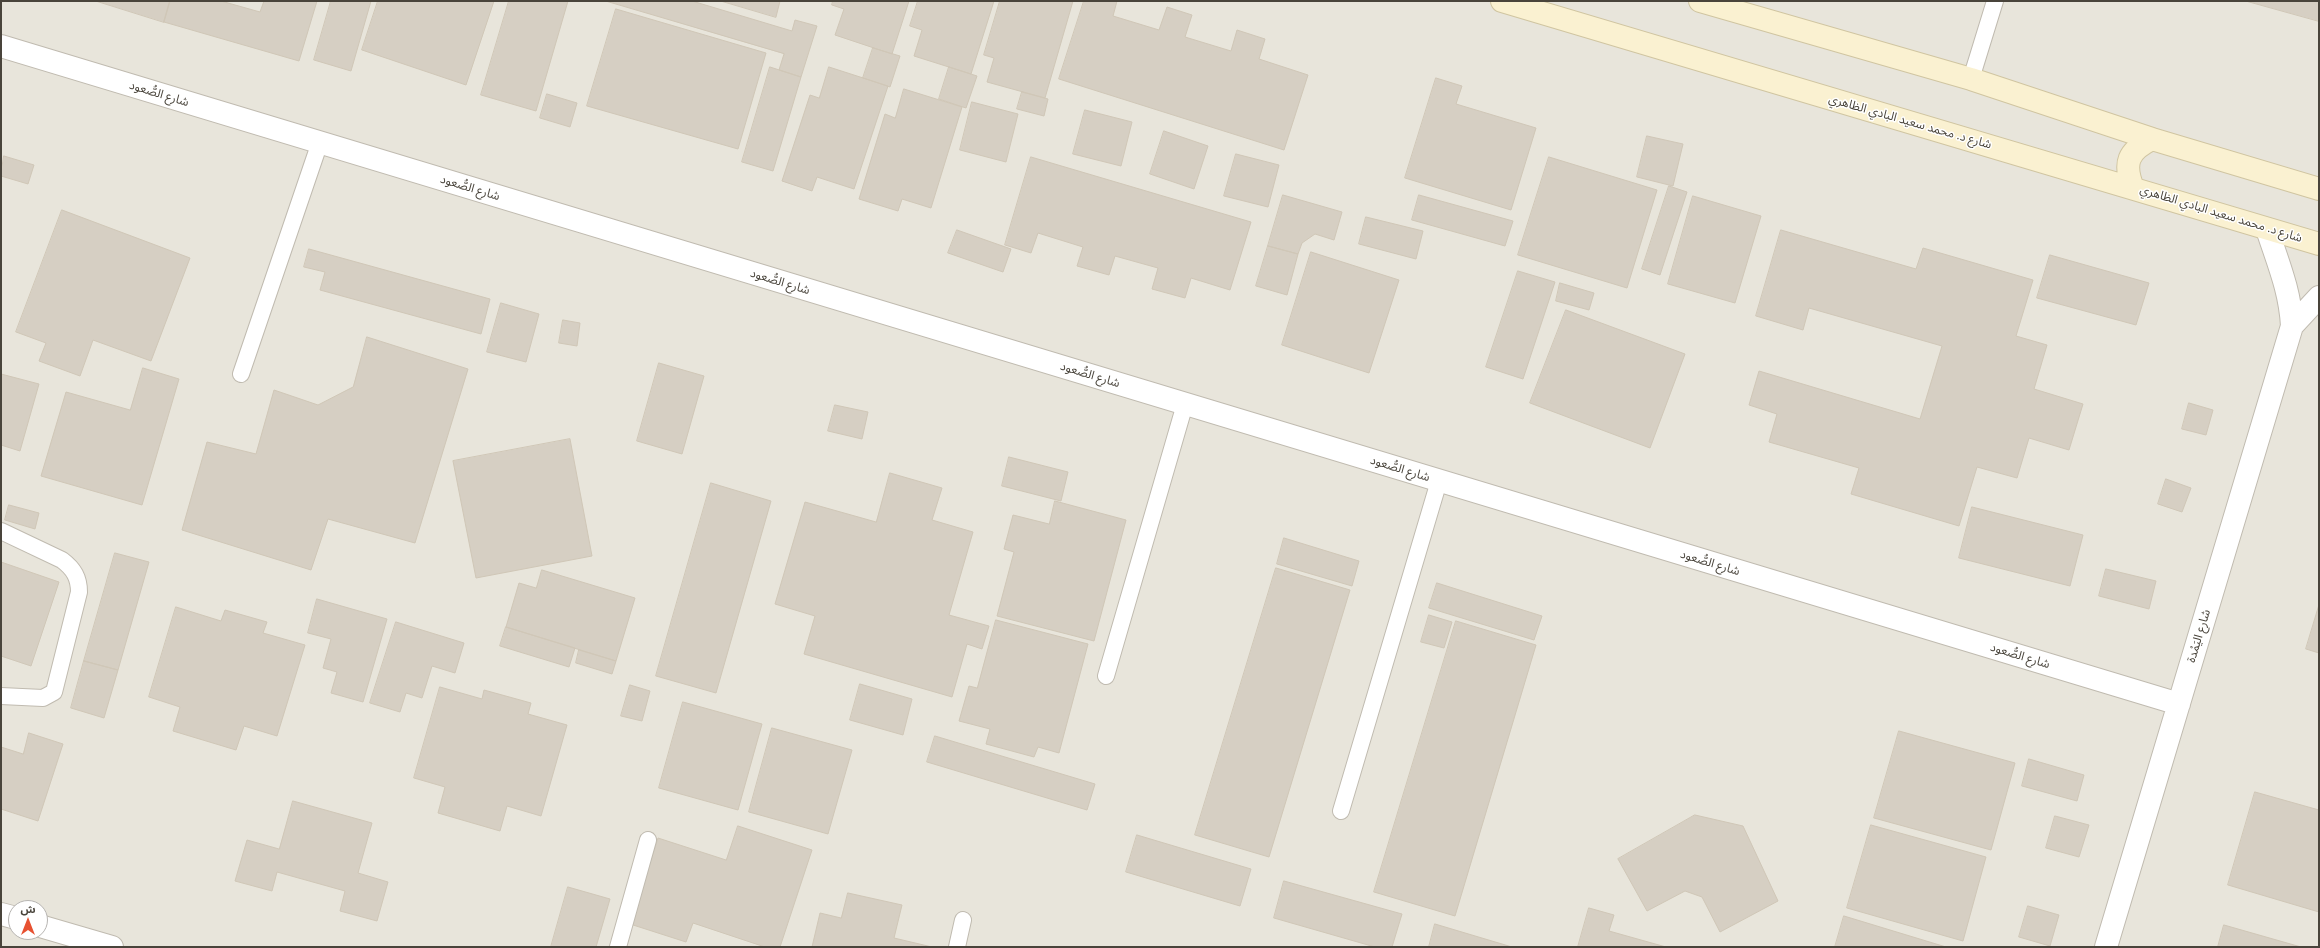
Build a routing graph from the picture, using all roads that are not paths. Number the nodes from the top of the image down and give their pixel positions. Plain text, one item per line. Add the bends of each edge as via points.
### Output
1 (1502, 1) edge
2 (1700, 1) edge
3 (1995, 1) edge
4 (1, 47) edge
5 (1971, 79) junction
6 (2152, 139) junction
7 (320, 142) junction
8 (2133, 188) junction
9 (2319, 189) edge
10 (2267, 229) junction
11 (2319, 244) edge
12 (2319, 298) edge
13 (2292, 326) junction
14 (241, 374) dead end
15 (1185, 404) junction
16 (1438, 481) junction
17 (1, 531) edge
18 (1106, 676) dead end
19 (1, 696) edge
20 (2179, 704) junction
21 (1341, 811) dead end
22 (648, 840) dead end
23 (963, 920) dead end
24 (48, 928) edge
25 (112, 947) edge
26 (618, 947) edge
27 (956, 947) edge
28 (2106, 947) edge

1 - 8 street, شارع د. محمد سعيد البادي الظاهري
2 - 5 street
3 - 5 lane
4 - 7 street, شارع الصُّعود
5 - 6 street
6 - 8 street via 2138,146 2129,159 2128,174
6 - 9 street
7 - 14 lane
7 - 15 street, شارع الصُّعود
8 - 10 street, شارع د. محمد سعيد البادي الظاهري
10 - 11 street, شارع د. محمد سعيد البادي الظاهري
10 - 13 street, شارع اليَمْدة via 2285,279
12 - 13 street, شارع اليَمْدة
13 - 20 street, شارع اليَمْدة
15 - 16 street, شارع الصُّعود
15 - 18 lane
16 - 20 street, شارع الصُّعود
16 - 21 lane
17 - 19 lane via 62,560 71,567 77,576 79,592 54,692 43,698
20 - 28 street, شارع اليَمْدة
22 - 26 lane
23 - 27 lane
24 - 25 street

